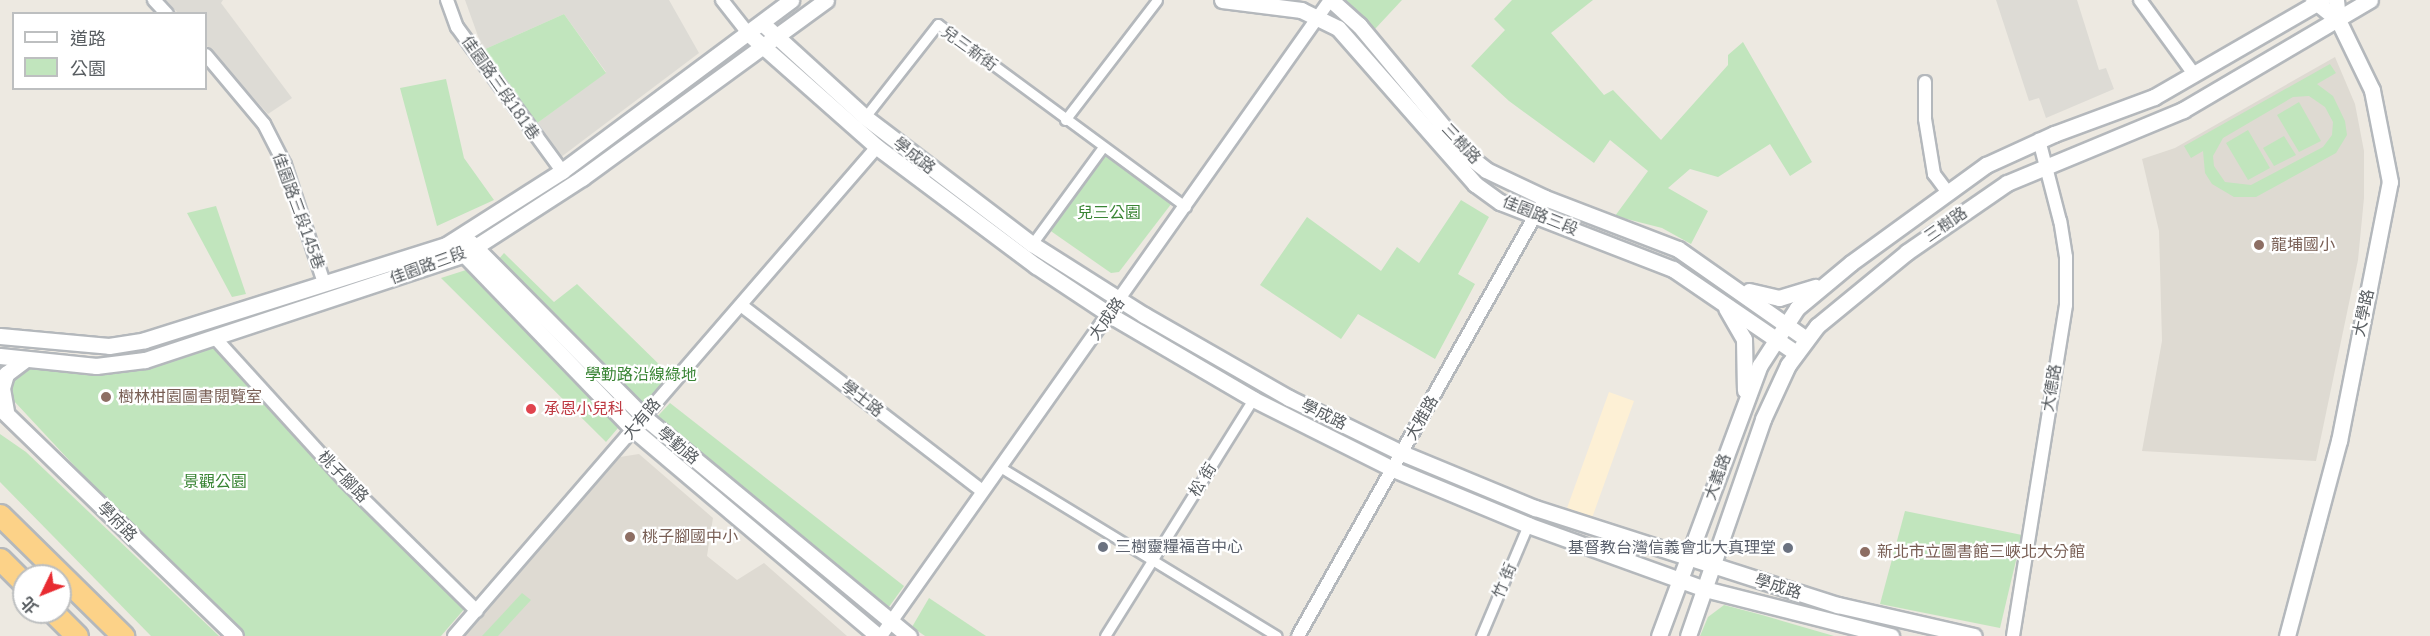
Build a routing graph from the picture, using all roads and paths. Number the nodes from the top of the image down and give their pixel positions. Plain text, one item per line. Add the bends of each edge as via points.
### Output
1 (154, 0) edge
2 (447, 0) edge
3 (722, 0) edge
4 (826, 0) edge
5 (1157, 0) edge
6 (1222, 0) edge
7 (1330, 0) edge
8 (2140, 0) edge
9 (2336, 0) edge
10 (2370, 0) edge
11 (789, 1) edge
12 (2317, 1) edge
13 (165, 12) edge
14 (1318, 17) junction
15 (2338, 20) junction
16 (762, 23) junction
17 (748, 33) junction
18 (770, 44) junction
19 (207, 57) edge
20 (2194, 74) junction
21 (1925, 82) dead end
22 (865, 117) junction
23 (1065, 120) junction
24 (2086, 121) junction
25 (2039, 140) junction
26 (2096, 145) junction
27 (877, 147) junction
28 (1103, 147) junction
29 (2046, 165) junction
30 (562, 171) junction
31 (1947, 191) junction
32 (1545, 198) junction
33 (1186, 207) junction
34 (1536, 216) junction
35 (458, 239) junction
36 (1032, 244) junction
37 (470, 252) junction
38 (1851, 263) junction
39 (1714, 274) junction
40 (324, 283) junction
41 (1716, 297) junction
42 (1120, 301) junction
43 (742, 306) junction
44 (1110, 315) junction
45 (1786, 323) junction
46 (0, 336) edge
47 (215, 338) junction
48 (1775, 338) junction
49 (1806, 339) junction
50 (1796, 353) junction
51 (0, 356) edge
52 (26, 359) junction
53 (1253, 399) junction
54 (3, 409) edge
55 (1741, 413) junction
56 (644, 417) junction
57 (633, 429) junction
58 (1402, 453) junction
59 (1000, 467) junction
60 (1393, 470) junction
61 (982, 491) junction
62 (0, 515) edge
63 (1528, 525) junction
64 (1688, 558) junction
65 (0, 559) edge
66 (1153, 560) junction
67 (1712, 567) junction
68 (12, 571) edge
69 (1680, 579) junction
70 (1705, 589) junction
71 (477, 611) junction
72 (65, 624) edge
73 (883, 632) edge
74 (1863, 633) edge
75 (77, 636) edge
76 (123, 636) edge
77 (235, 636) edge
78 (454, 636) edge
79 (909, 636) edge
80 (1105, 636) edge
81 (1277, 636) edge
82 (1298, 636) edge
83 (1481, 636) edge
84 (1659, 636) edge
85 (1688, 636) edge
86 (1891, 636) edge
87 (1974, 636) edge
88 (2013, 636) edge
89 (2287, 636) edge

1 - 13 street
2 - 30 street, 佳園路三段181巷 via 469,45
3 - 17 street, 學成路
4 - 18 street, 佳園路三段
5 - 23 street
6 - 14 street, 佳園路三段 via 1300,10
7 - 14 street, 大成路
7 - 32 street, 三樹路 via 1359,25 1467,155 1509,184
8 - 20 street
9 - 15 street
10 - 15 street, 三樹路
11 - 16 street, 佳園路三段
12 - 15 street, 大學路
12 - 20 street, 三樹路
14 - 33 street, 大成路
14 - 34 street, 佳園路三段 via 1347,34 1475,184 1500,202
15 - 26 street, 三樹路 via 2182,110
15 - 89 street, 大學路 via 2372,90 2390,182 2339,441
16 - 17 street, 佳園路三段
16 - 18 street, 學成路
17 - 18 street, 學成路
17 - 30 street, 佳園路三段
18 - 22 street, 學成路
18 - 27 street, 學成路
18 - 37 street, 佳園路三段 via 592,172
19 - 40 street, 佳園路三段145巷 via 264,124 285,165
20 - 24 street, 三樹路 via 2154,97
21 - 31 street via 1925,119 1934,174
22 - 23 street, 兒三新街 via 938,24
22 - 36 street, 學成路
23 - 28 street, 兒三新街
24 - 25 street, 三樹路
24 - 26 street
25 - 29 street, 大德路
25 - 31 street, 三樹路 via 1986,165
26 - 29 street, 三樹路
27 - 43 street, 大有路
27 - 44 street, 學成路 via 1036,266
28 - 33 street, 兒三新街
28 - 36 street
29 - 49 street, 三樹路 via 2007,183 1907,252
29 - 88 street, 大德路 via 2066,257 2066,304
30 - 35 street, 佳園路三段
31 - 38 street, 三樹路
32 - 34 street, 大雅路
32 - 39 street, 三樹路 via 1665,242
33 - 42 street, 大成路
34 - 41 street, 佳園路三段 via 1645,255
34 - 58 street, 大雅路
35 - 37 street, 學勤路
35 - 40 street, 佳園路三段
36 - 42 street, 學成路
37 - 47 street, 佳園路三段
37 - 56 street, 學勤路
37 - 57 street, 學勤路
38 - 39 street via 1805,293 1779,298 1760,296
38 - 45 street, 三樹路
39 - 45 street, 三樹路
40 - 46 street, 佳園路三段 via 145,340 109,346
41 - 48 street, 佳園路三段
41 - 55 street via 1732,315 1744,339 1746,382
42 - 44 street, 大成路
42 - 58 street, 學成路 via 1289,398
43 - 56 street, 大有路
43 - 61 street, 學士路
44 - 53 street, 學成路
44 - 59 street, 大成路
45 - 48 street, 大義路
45 - 49 street, 三樹路
47 - 52 street, 佳園路三段 via 145,360 96,366
47 - 71 street, 桃子腳路 via 345,481
48 - 50 street, 佳園路三段
48 - 55 street, 大義路
49 - 50 street, 大義路
50 - 67 street, 大義路 via 1763,419
51 - 52 street, 佳園路三段
52 - 54 street via 6,374
53 - 60 street, 學成路
53 - 66 street, 松 街
54 - 77 street, 學府路
55 - 64 street, 大義路
56 - 57 street, 大有路
56 - 73 street, 學勤路
57 - 71 street, 大有路
57 - 73 street, 學勤路
58 - 60 street, 大雅路
58 - 64 street, 學成路 via 1535,508
59 - 61 street, 大成路
59 - 66 street
60 - 63 street, 學成路
60 - 82 street, 大雅路
61 - 73 street, 大成路
62 - 76 highway
63 - 69 street, 學成路
63 - 83 street, 竹 街
64 - 67 street, 學成路
64 - 69 street, 大義路
65 - 68 highway
66 - 80 street, 松 街
66 - 81 street
67 - 70 street, 大義路
67 - 87 street, 學成路 via 1838,605
69 - 70 street, 學成路
69 - 84 street, 大義路
70 - 74 street, 學成路
70 - 85 street, 大義路
71 - 78 street, 大有路
72 - 75 highway
73 - 79 street, 學勤路
74 - 86 street, 學成路

